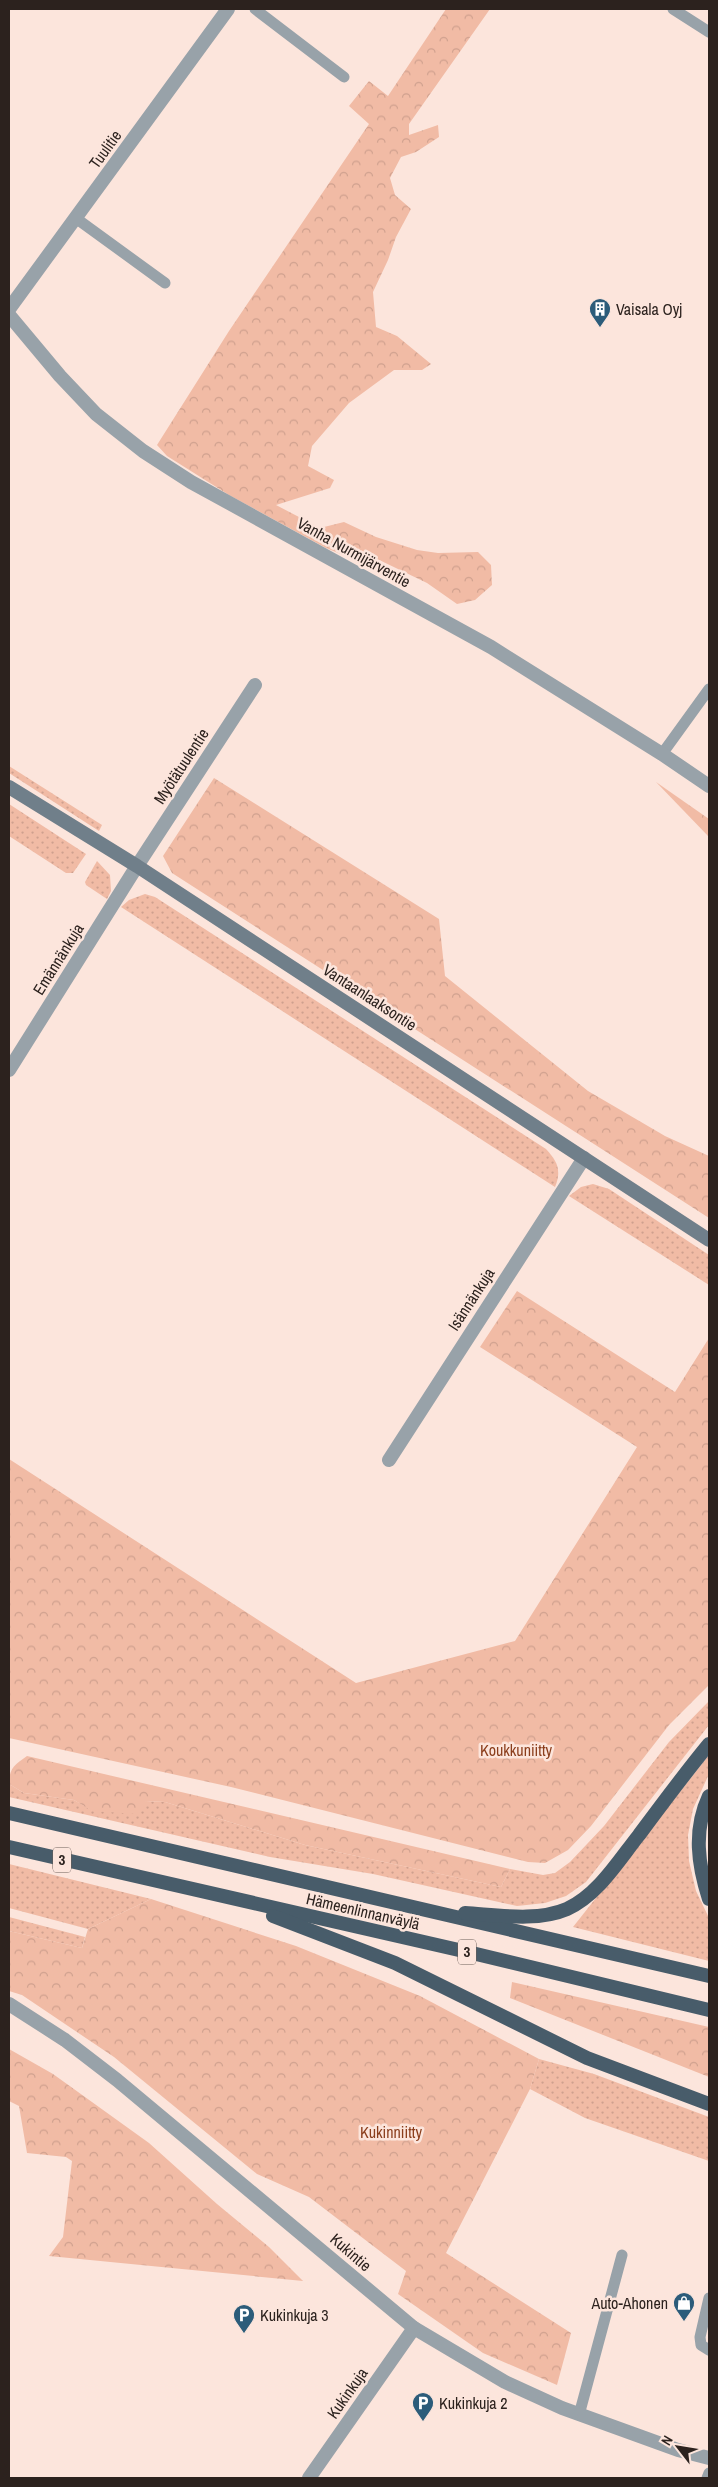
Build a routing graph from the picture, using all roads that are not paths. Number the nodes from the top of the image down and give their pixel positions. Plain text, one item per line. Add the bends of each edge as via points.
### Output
1 (228, 9) edge
2 (255, 9) edge
3 (673, 9) edge
4 (709, 32) edge
5 (344, 77) dead end
6 (77, 219) junction
7 (165, 283) dead end
8 (9, 309) edge
9 (9, 315) edge
10 (255, 685) dead end
11 (709, 689) edge
12 (662, 754) junction
13 (709, 786) edge
14 (9, 787) edge
15 (137, 866) junction
16 (9, 1070) edge
17 (584, 1158) junction
18 (709, 1240) edge
19 (389, 1460) dead end
20 (709, 1744) edge
21 (709, 1796) edge
22 (9, 1813) edge
23 (9, 1847) edge
24 (224, 1898) junction
25 (709, 1899) edge
26 (419, 1909) junction
27 (709, 1976) edge
28 (9, 2004) edge
29 (709, 2010) edge
30 (709, 2104) edge
31 (622, 2254) dead end
32 (709, 2298) edge
33 (414, 2328) junction
34 (709, 2350) edge
35 (579, 2415) junction
36 (709, 2458) edge
37 (709, 2473) edge
38 (309, 2478) edge
39 (707, 2478) edge

1 - 6 street, Tuulitie
2 - 5 lane
3 - 4 lane
6 - 7 lane
6 - 8 street, Tuulitie
9 - 12 street, Vanha Nurmijärventie via 96,414 143,451 198,486 491,648
10 - 15 street, Myötätuulentie
11 - 12 lane
12 - 13 street, Vanha Nurmijärventie
14 - 15 main road, Vantaanlaaksontie
15 - 16 street, Emännänkuja
15 - 17 main road, Vantaanlaaksontie
17 - 18 main road, Vantaanlaaksontie
17 - 19 street, Isännänkuja
20 - 26 highway via 597,1887 568,1908 554,1913 504,1916
21 - 25 highway via 698,1837 700,1871
22 - 26 highway, Hämeenlinnanväylä / 3
23 - 24 highway, Hämeenlinnanväylä / 3
24 - 29 highway, Hämeenlinnanväylä / 3
24 - 30 highway via 357,1947 587,2058
26 - 27 highway, Hämeenlinnanväylä / 3
28 - 33 street, Kukintie via 65,2040 117,2080
31 - 35 lane
32 - 34 lane via 700,2336 701,2345
33 - 35 street, Kukintie via 505,2382
33 - 38 street, Kukinkuja
35 - 36 street, Kukintie
37 - 39 lane

